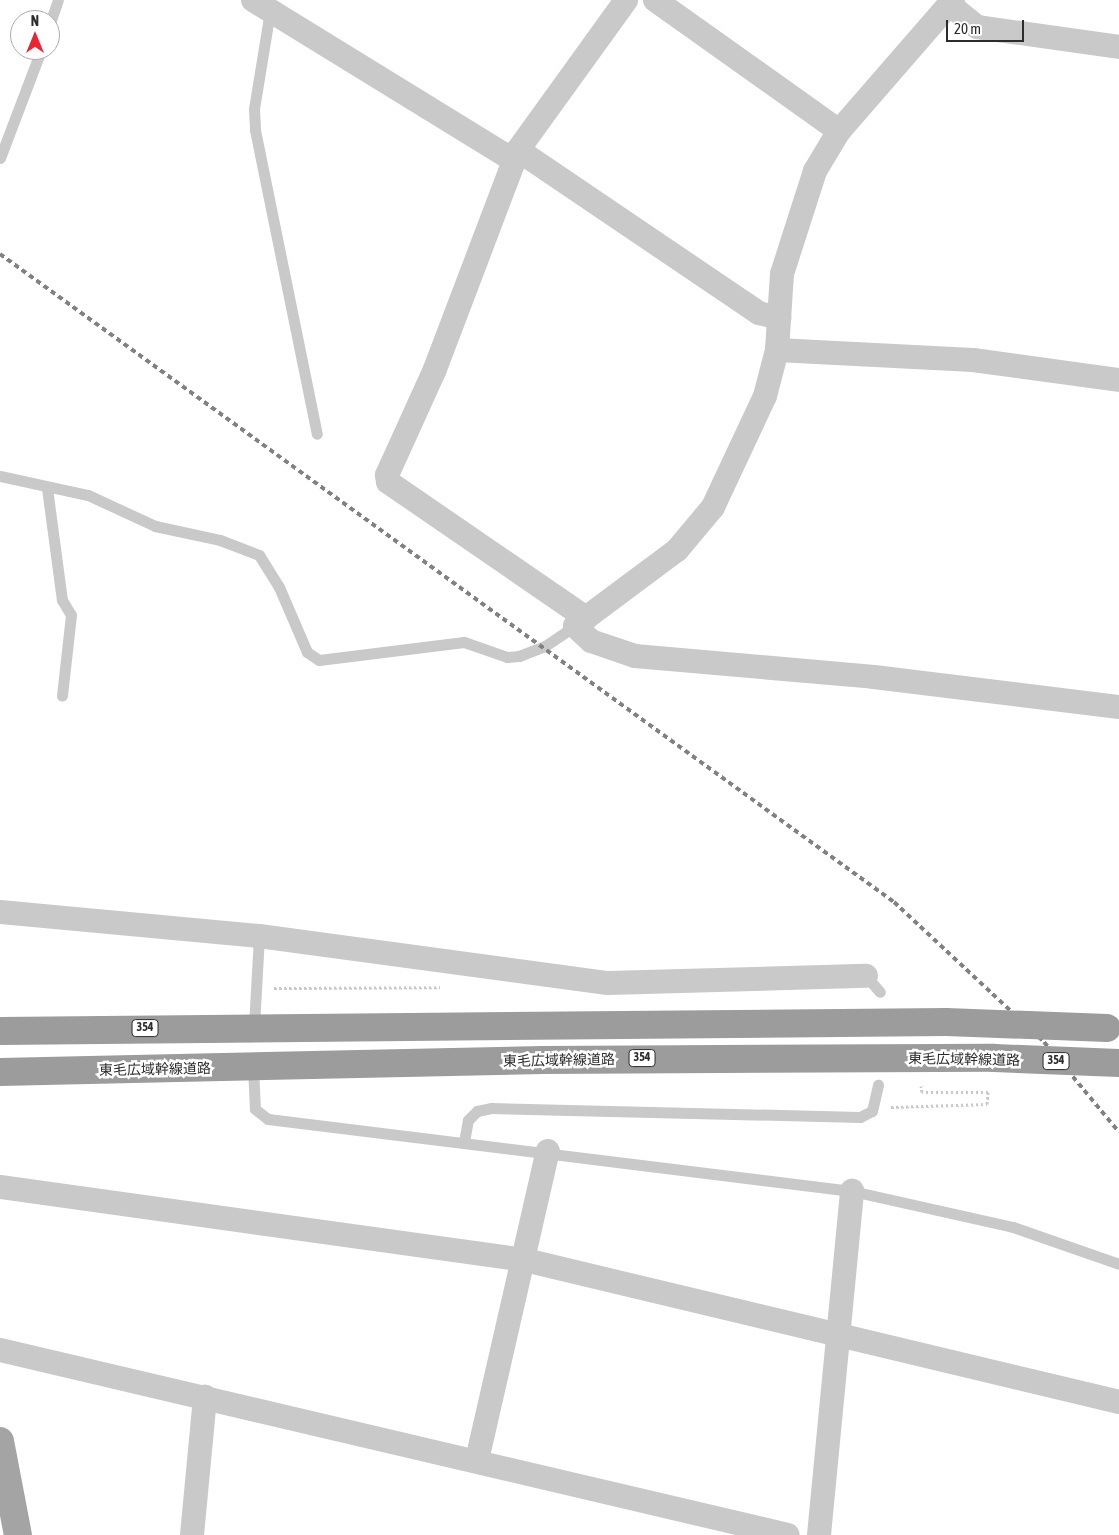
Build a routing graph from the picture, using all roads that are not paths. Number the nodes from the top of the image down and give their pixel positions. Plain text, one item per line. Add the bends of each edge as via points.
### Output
1 (626, 0) edge
2 (656, 0) edge
3 (951, 2) edge
4 (261, 5) edge
5 (1119, 47) edge
6 (36, 60) edge
7 (839, 131) junction
8 (515, 155) junction
9 (0, 158) edge
10 (779, 318) junction
11 (777, 350) junction
12 (1119, 380) edge
13 (317, 434) dead end
14 (0, 476) edge
15 (47, 488) junction
16 (580, 622) junction
17 (62, 695) dead end
18 (1119, 707) edge
19 (0, 912) edge
20 (259, 936) junction
21 (873, 984) dead end
22 (254, 1026) junction
23 (1113, 1028) edge
24 (0, 1031) edge
25 (1119, 1063) edge
26 (253, 1067) junction
27 (0, 1072) edge
28 (878, 1085) dead end
29 (464, 1142) junction
30 (548, 1151) junction
31 (0, 1187) edge
32 (852, 1190) junction
33 (525, 1260) junction
34 (1119, 1264) edge
35 (840, 1336) junction
36 (0, 1350) edge
37 (205, 1397) junction
38 (1119, 1402) edge
39 (0, 1441) edge
40 (477, 1460) junction
41 (18, 1535) edge
42 (192, 1535) edge
43 (788, 1535) edge
44 (819, 1535) edge

1 - 8 street
2 - 7 street
3 - 5 street via 978,26
3 - 7 street
4 - 8 street
4 - 13 lane via 255,130
6 - 9 lane
7 - 10 street via 815,171 792,232 782,274
8 - 10 street via 760,313
8 - 16 street via 436,369 387,475 388,482
10 - 11 street
11 - 12 street via 973,360
11 - 16 street via 765,396 713,508 676,550
14 - 15 lane
15 - 16 lane via 88,494 155,526 220,540 258,555 280,587 307,652 319,660 464,642 507,657 519,656 545,646
15 - 17 lane via 62,600 71,614
16 - 18 street via 591,641 635,656 874,677
19 - 20 street
20 - 21 street via 608,983
20 - 22 lane
22 - 23 highway, 354, bridge via 946,1022
22 - 24 highway, 354
25 - 26 highway, 東毛広域幹線道路 / 354, bridge via 994,1058 766,1057
26 - 27 highway, 東毛広域幹線道路 / 354
26 - 29 lane via 255,1109 268,1119
28 - 29 lane via 872,1110 860,1117 491,1108 477,1111 468,1120
29 - 30 lane
30 - 32 lane
30 - 33 street
31 - 33 street
32 - 34 lane via 995,1222
32 - 35 street
33 - 35 street
33 - 40 street
35 - 38 street
35 - 44 street
36 - 37 street
37 - 40 street
37 - 42 street
39 - 41 main road
40 - 43 street

